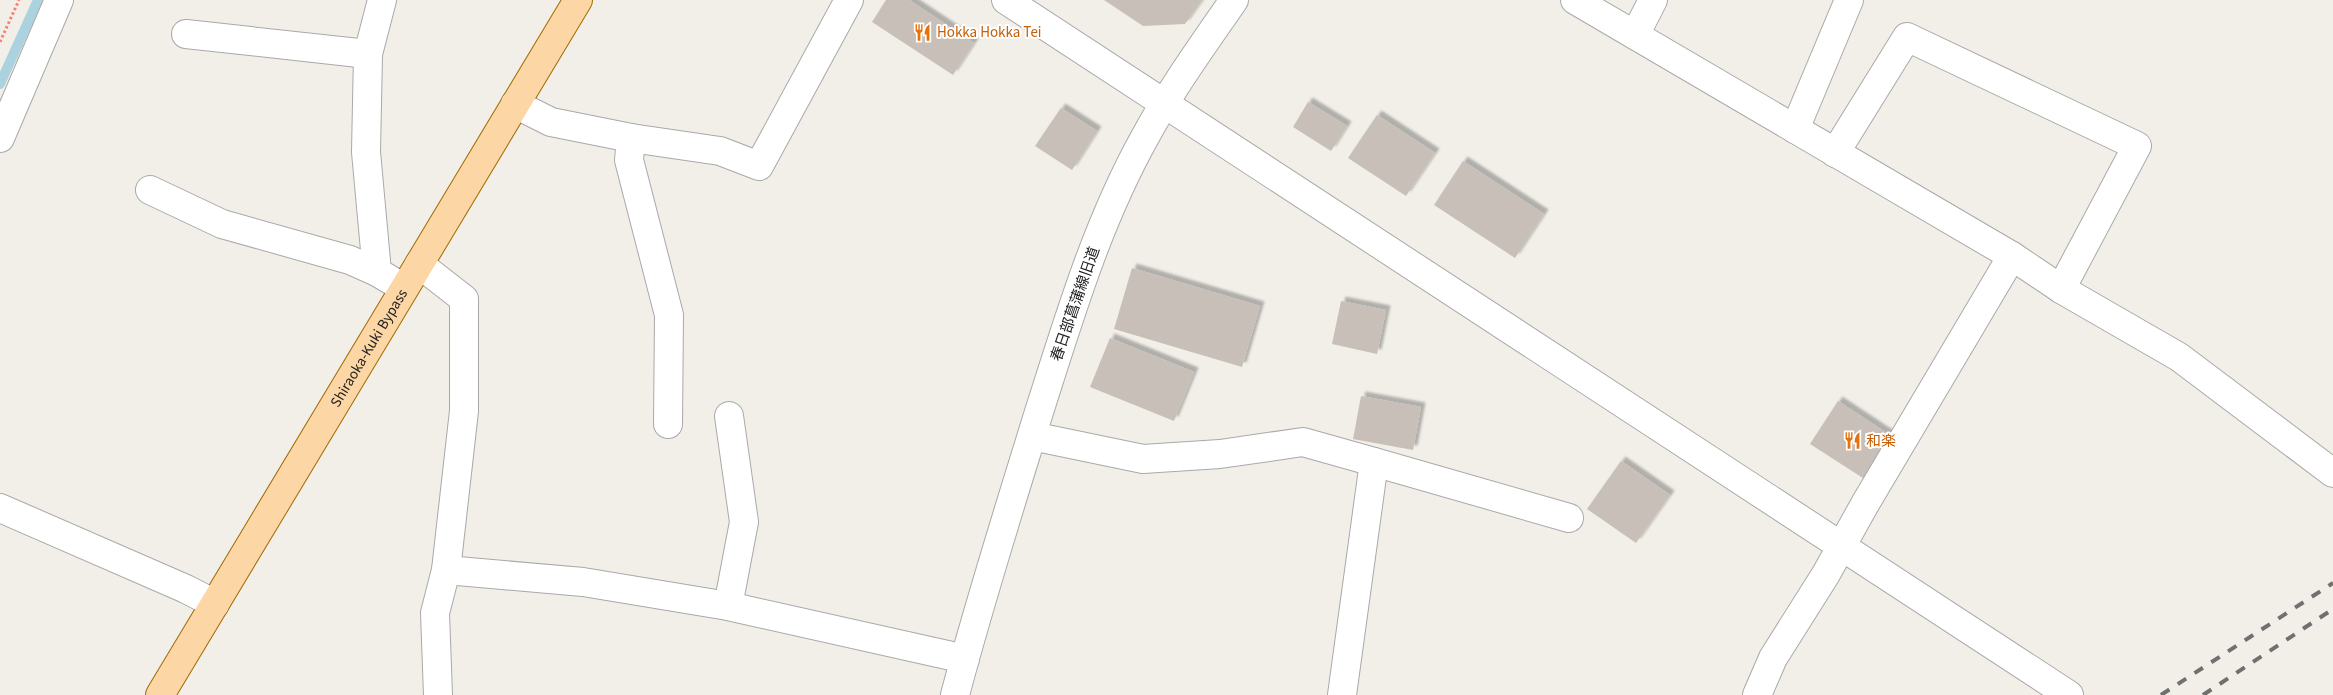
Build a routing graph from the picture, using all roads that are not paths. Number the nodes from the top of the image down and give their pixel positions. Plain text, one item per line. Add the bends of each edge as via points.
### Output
1 (59, 0) edge
2 (382, 0) edge
3 (578, 0) edge
4 (849, 0) edge
5 (1006, 0) edge
6 (1234, 0) edge
7 (1575, 0) edge
8 (1653, 0) edge
9 (1849, 0) edge
10 (186, 34) dead end
11 (1635, 35) junction
12 (368, 54) junction
13 (1164, 103) junction
14 (515, 104) junction
15 (1795, 129) junction
16 (0, 138) edge
17 (631, 138) junction
18 (1836, 153) junction
19 (150, 190) dead end
20 (2012, 256) junction
21 (419, 264) junction
22 (377, 272) junction
23 (404, 288) junction
24 (2061, 288) junction
25 (729, 416) dead end
26 (668, 424) dead end
27 (1032, 436) junction
28 (1374, 462) junction
29 (2333, 473) edge
30 (0, 508) edge
31 (1569, 518) dead end
32 (1842, 546) junction
33 (446, 570) junction
34 (215, 604) junction
35 (728, 606) junction
36 (965, 659) junction
37 (160, 695) edge
38 (438, 695) edge
39 (955, 695) edge
40 (1342, 695) edge
41 (1757, 695) edge
42 (2069, 695) edge

1 - 16 street
2 - 12 street
3 - 14 main road, Shiraoka-Kuki Bypass
4 - 17 street via 759,166 720,151
5 - 13 street
6 - 13 street, 春日部菖蒲線旧道
7 - 11 street
8 - 11 street
9 - 15 street
10 - 12 street
11 - 15 street
12 - 22 street via 366,152
13 - 27 street, 春日部菖蒲線旧道 via 1098,235
13 - 32 street
14 - 17 street via 551,122
14 - 21 main road, Shiraoka-Kuki Bypass
15 - 18 street
17 - 26 street via 629,160 669,315
18 - 20 street
18 - 24 street via 1907,37 2137,146
19 - 22 street via 222,224 350,260
20 - 24 street
20 - 32 street
21 - 23 main road, Shiraoka-Kuki Bypass
21 - 33 street via 464,299 464,411
22 - 23 street
23 - 34 main road, Shiraoka-Kuki Bypass
24 - 29 street via 2179,357
25 - 35 street via 744,522
27 - 28 street via 1143,459 1220,454 1302,442
27 - 36 street, 春日部菖蒲線旧道
28 - 31 street
28 - 40 street
30 - 34 street
32 - 41 street via 1773,658
32 - 42 street
33 - 35 street via 583,582
33 - 38 street via 435,613
34 - 37 main road, Shiraoka-Kuki Bypass
35 - 36 street
36 - 39 street, 春日部菖蒲線旧道

